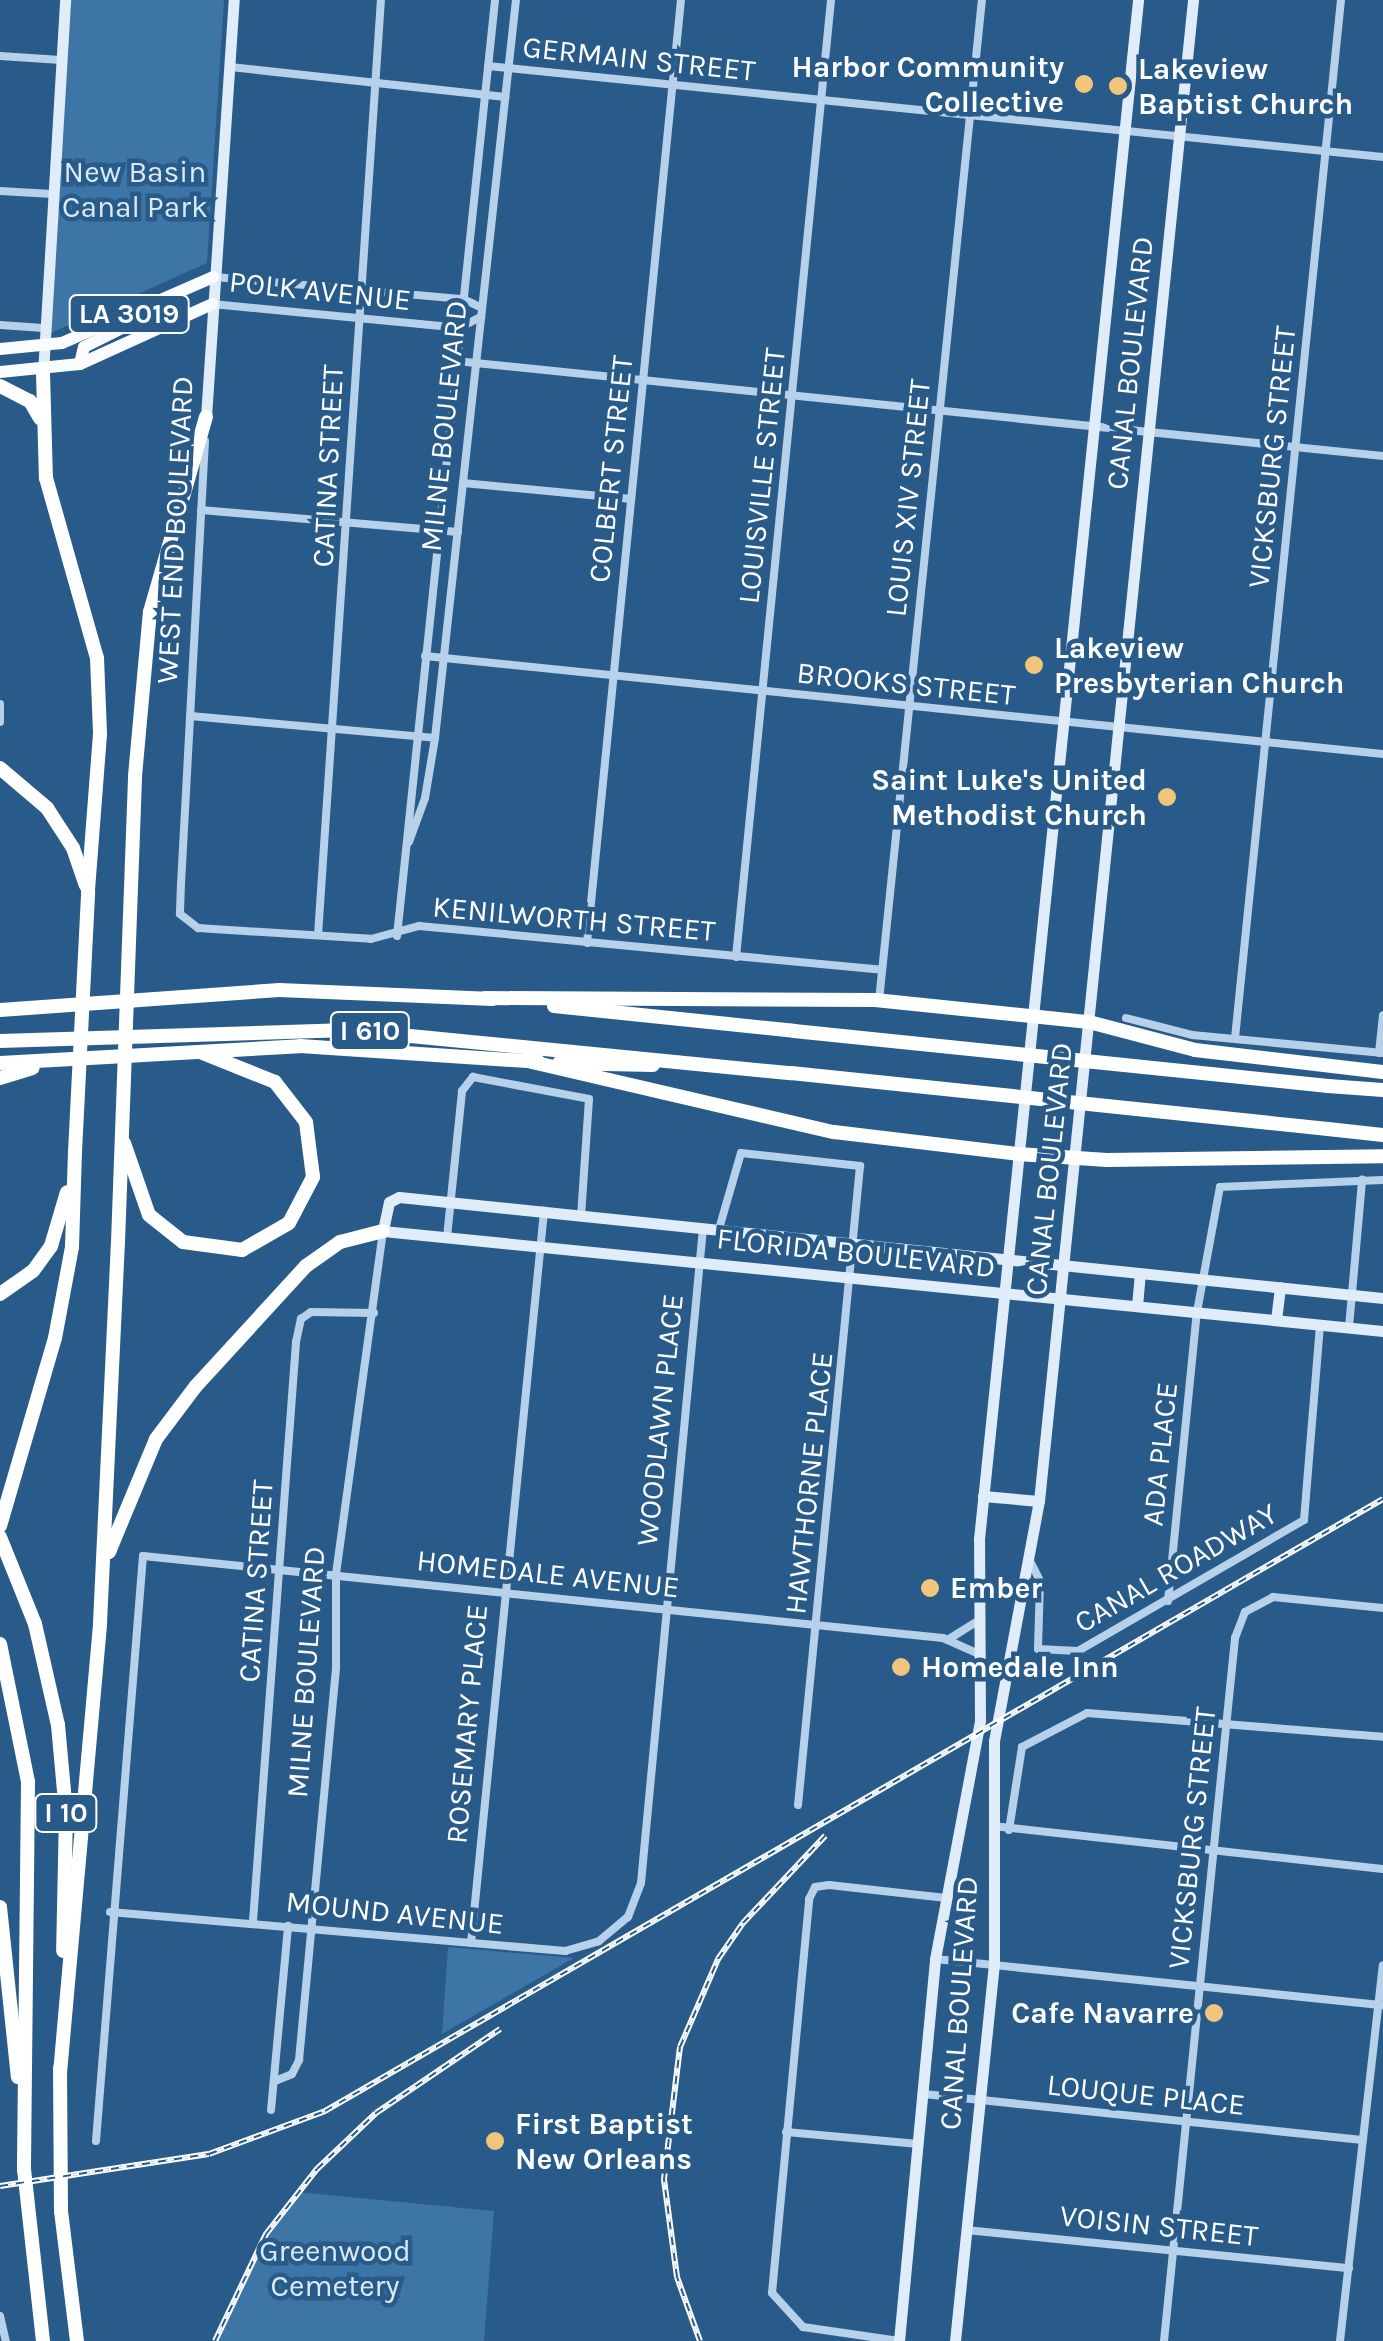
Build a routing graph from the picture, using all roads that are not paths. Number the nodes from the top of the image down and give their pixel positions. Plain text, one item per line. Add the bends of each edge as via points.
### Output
1 (65, 0) edge
2 (234, 0) edge
3 (381, 0) edge
4 (495, 0) edge
5 (516, 0) edge
6 (681, 0) edge
7 (832, 0) edge
8 (982, 0) edge
9 (1138, 0) edge
10 (1193, 0) edge
11 (1341, 0) edge
12 (0, 56) edge
13 (61, 60) junction
14 (488, 66) junction
15 (230, 67) junction
16 (508, 68) junction
17 (376, 83) junction
18 (672, 85) junction
19 (485, 95) junction
20 (505, 97) junction
21 (822, 99) junction
22 (970, 116) junction
23 (1126, 132) junction
24 (1178, 136) junction
25 (1326, 151) junction
26 (1383, 157) edge
27 (0, 191) edge
28 (52, 194) junction
29 (214, 277) junction
30 (361, 289) junction
31 (462, 298) junction
32 (212, 304) junction
33 (140, 308) junction
34 (482, 312) junction
35 (359, 316) junction
36 (0, 325) edge
37 (43, 328) junction
38 (459, 328) junction
39 (43, 348) junction
40 (0, 349) edge
41 (456, 361) junction
42 (476, 363) junction
43 (80, 364) junction
44 (0, 372) edge
45 (43, 373) junction
46 (643, 382) junction
47 (0, 386) edge
48 (792, 396) junction
49 (940, 411) junction
50 (206, 417) junction
51 (42, 424) junction
52 (1092, 426) junction
53 (1149, 432) junction
54 (1296, 447) junction
55 (1383, 456) edge
56 (463, 484) junction
57 (632, 499) junction
58 (201, 510) junction
59 (348, 522) junction
60 (438, 531) junction
61 (458, 532) junction
62 (425, 656) junction
63 (444, 658) junction
64 (612, 674) junction
65 (763, 691) junction
66 (0, 704) edge
67 (909, 706) junction
68 (190, 716) junction
69 (0, 722) edge
70 (1062, 723) junction
71 (333, 728) junction
72 (1117, 728) junction
73 (418, 736) junction
74 (435, 738) junction
75 (1265, 743) junction
76 (1383, 754) edge
77 (0, 768) edge
78 (404, 853) junction
79 (180, 884) joint
80 (88, 891) junction
81 (318, 935) junction
82 (397, 936) junction
83 (586, 942) junction
84 (736, 956) junction
85 (882, 970) junction
86 (485, 998) junction
87 (879, 1001) junction
88 (0, 1007) edge
89 (1383, 1015) edge
90 (1035, 1018) junction
91 (1126, 1018) dead end
92 (1089, 1022) junction
93 (1234, 1038) junction
94 (0, 1040) edge
95 (188, 1049) junction
96 (1381, 1053) edge
97 (72, 1058) junction
98 (532, 1062) junction
99 (0, 1063) edge
100 (738, 1068) junction
101 (1383, 1072) edge
102 (0, 1078) edge
103 (1383, 1090) edge
104 (1383, 1134) edge
105 (123, 1141) junction
106 (75, 1152) junction
107 (1018, 1154) junction
108 (1383, 1156) edge
109 (1076, 1158) junction
110 (1362, 1180) junction
111 (1383, 1180) edge
112 (393, 1198) joint
113 (450, 1201) junction
114 (544, 1211) junction
115 (581, 1215) junction
116 (703, 1228) junction
117 (720, 1229) junction
118 (383, 1231) junction
119 (446, 1237) junction
120 (856, 1243) junction
121 (540, 1245) junction
122 (1007, 1258) junction
123 (698, 1262) junction
124 (1063, 1266) junction
125 (1140, 1273) junction
126 (853, 1277) junction
127 (1206, 1279) junction
128 (1280, 1287) junction
129 (0, 1294) edge
130 (1003, 1294) junction
131 (1354, 1295) junction
132 (1060, 1298) junction
133 (1383, 1298) edge
134 (1137, 1306) junction
135 (1197, 1312) junction
136 (374, 1313) junction
137 (1276, 1320) junction
138 (1320, 1325) junction
139 (1349, 1328) junction
140 (1383, 1331) edge
141 (983, 1496) junction
142 (1039, 1500) junction
143 (0, 1526) edge
144 (0, 1537) edge
145 (1031, 1563) junction
146 (279, 1570) junction
147 (103, 1572) junction
148 (336, 1574) junction
149 (501, 1592) junction
150 (1168, 1601) junction
151 (1383, 1608) edge
152 (663, 1610) junction
153 (980, 1619) junction
154 (816, 1626) junction
155 (948, 1638) junction
156 (0, 1644) edge
157 (980, 1654) junction
158 (1226, 1722) junction
159 (1383, 1737) edge
160 (798, 1806) dead end
161 (993, 1826) junction
162 (1009, 1830) junction
163 (1213, 1852) junction
164 (1383, 1869) edge
165 (641, 1883) joint
166 (946, 1898) junction
167 (0, 1907) edge
168 (110, 1912) junction
169 (253, 1921) junction
170 (288, 1926) junction
171 (310, 1928) junction
172 (471, 1942) junction
173 (936, 1960) junction
174 (994, 1965) junction
175 (1383, 1965) edge
176 (1200, 1986) junction
177 (1381, 2004) edge
178 (60, 2074) junction
179 (274, 2081) junction
180 (924, 2094) junction
181 (978, 2100) junction
182 (271, 2110) dead end
183 (23, 2112) junction
184 (1186, 2121) junction
185 (786, 2132) junction
186 (1363, 2140) junction
187 (96, 2141) dead end
188 (918, 2144) junction
189 (966, 2230) junction
190 (1173, 2250) junction
191 (1349, 2268) junction
192 (0, 2316) edge
193 (6, 2341) edge
194 (44, 2341) edge
195 (77, 2341) edge
196 (898, 2341) edge
197 (954, 2341) edge
198 (1164, 2341) edge
199 (1340, 2341) edge

1 - 13 main road
2 - 15 main road, WEST END BOULEVARD
3 - 17 street, CATINA STREET
4 - 14 street, MILNE BOULEVARD
5 - 16 street, MILNE BOULEVARD
6 - 18 street, COLBERT STREET
7 - 21 street, LOUISVILLE STREET
8 - 22 street, LOUIS XIV STREET
9 - 23 main road, CANAL BOULEVARD
10 - 24 main road, CANAL BOULEVARD
11 - 25 street, VICKSBURG STREET
12 - 13 street
13 - 28 main road
14 - 16 street, GERMAIN STREET
14 - 19 street, MILNE BOULEVARD
15 - 17 street, GERMAIN STREET
15 - 29 main road, WEST END BOULEVARD
16 - 18 street, GERMAIN STREET
16 - 20 street, MILNE BOULEVARD
17 - 19 street, GERMAIN STREET
17 - 30 street, CATINA STREET
18 - 21 street, GERMAIN STREET
18 - 46 street, COLBERT STREET
19 - 20 street, GERMAIN STREET
19 - 31 street, MILNE BOULEVARD
20 - 34 street, MILNE BOULEVARD
21 - 22 street, GERMAIN STREET
21 - 48 street, LOUISVILLE STREET
22 - 23 street, GERMAIN STREET
22 - 49 street, LOUIS XIV STREET
23 - 24 street, GERMAIN STREET
23 - 52 main road, CANAL BOULEVARD
24 - 25 street, GERMAIN STREET
24 - 53 main road, CANAL BOULEVARD
25 - 26 street, GERMAIN STREET
25 - 54 street, VICKSBURG STREET
27 - 28 street
28 - 37 main road
29 - 30 street, POLK AVENUE
29 - 32 main road, WEST END BOULEVARD / LA 3019
29 - 33 main road, LA 3019
30 - 31 street, POLK AVENUE
30 - 35 street, CATINA STREET
31 - 34 street, POLK AVENUE
31 - 38 street, MILNE BOULEVARD
32 - 35 street, POLK AVENUE
32 - 43 main road, LA 3019
32 - 50 main road, WEST END BOULEVARD / LA 3019
33 - 39 main road, LA 3019
33 - 43 main road via 124,327 84,346
34 - 38 street
34 - 42 street, MILNE BOULEVARD
35 - 38 street, POLK AVENUE
35 - 59 street, CATINA STREET
36 - 37 street
37 - 39 main road
38 - 41 street, MILNE BOULEVARD
39 - 40 main road, LA 3019
39 - 45 main road
41 - 42 street
41 - 60 street, MILNE BOULEVARD
42 - 46 street
42 - 56 street, MILNE BOULEVARD
43 - 45 main road, LA 3019
44 - 45 main road, LA 3019
45 - 51 highway
46 - 48 street
46 - 57 street, COLBERT STREET
47 - 51 highway via 30,401
48 - 49 street
48 - 65 street, LOUISVILLE STREET
49 - 52 street
49 - 67 street, LOUIS XIV STREET
50 - 58 street, WEST END BOULEVARD
50 - 105 highway, bridge via 150,612 135,776
51 - 80 highway via 46,478 98,658
52 - 53 street
52 - 70 main road, CANAL BOULEVARD
53 - 54 street
53 - 72 main road, CANAL BOULEVARD
54 - 55 street
54 - 75 street, VICKSBURG STREET
56 - 57 street
56 - 61 street, MILNE BOULEVARD
57 - 64 street, COLBERT STREET
58 - 59 street
58 - 68 street, WEST END BOULEVARD
59 - 60 street
59 - 71 street, CATINA STREET
60 - 61 street
60 - 62 street, MILNE BOULEVARD
61 - 63 street, MILNE BOULEVARD
62 - 63 street, BROOKS STREET
62 - 73 street, MILNE BOULEVARD
63 - 64 street, BROOKS STREET
63 - 74 street, MILNE BOULEVARD
64 - 65 street, BROOKS STREET
64 - 83 street, COLBERT STREET
65 - 67 street, BROOKS STREET
65 - 84 street, LOUISVILLE STREET
66 - 69 street
67 - 70 street, BROOKS STREET
67 - 85 street, LOUIS XIV STREET
68 - 71 street
68 - 79 street, WEST END BOULEVARD
70 - 72 street, BROOKS STREET
70 - 90 main road, CANAL BOULEVARD
71 - 73 street
71 - 81 street, CATINA STREET
72 - 75 street, BROOKS STREET
72 - 92 main road, CANAL BOULEVARD
73 - 74 street
73 - 78 street, MILNE BOULEVARD
74 - 78 street, MILNE BOULEVARD via 426,798
75 - 76 street, BROOKS STREET
75 - 93 street, VICKSBURG STREET
77 - 80 highway via 17,778 74,848
78 - 82 street, MILNE BOULEVARD
79 - 81 street, KENILWORTH STREET via 180,914 198,928
80 - 106 highway, bridge
81 - 82 street, KENILWORTH STREET
82 - 83 street, KENILWORTH STREET via 419,926
83 - 84 street, KENILWORTH STREET
84 - 85 street, KENILWORTH STREET
85 - 87 street, LOUIS XIV STREET
86 - 87 highway
86 - 88 highway, I 610 via 280,990
86 - 103 highway, I 610, bridge
87 - 90 highway
89 - 96 street
90 - 92 highway
90 - 107 main road, CANAL BOULEVARD
91 - 93 street
92 - 101 highway via 1194,1050
92 - 109 main road, CANAL BOULEVARD
93 - 96 street
94 - 100 highway, I 610 via 349,1030
95 - 97 highway
95 - 98 highway via 359,1046
95 - 105 highway via 240,1063 275,1082 306,1122 314,1154 300,1209 276,1234 242,1250 183,1242 149,1215
97 - 99 highway
97 - 102 highway
98 - 100 highway
98 - 107 highway via 834,1132
100 - 104 highway, I 610, bridge
105 - 147 highway, bridge
106 - 129 highway via 51,1246 33,1271
106 - 143 highway via 72,1247 56,1338
107 - 109 highway
107 - 122 main road, CANAL BOULEVARD
108 - 109 highway
109 - 124 main road, CANAL BOULEVARD
110 - 111 street
110 - 127 street via 1225,1182
110 - 131 street
112 - 113 main road, FLORIDA BOULEVARD
112 - 118 main road, MILNE BOULEVARD
113 - 114 main road, FLORIDA BOULEVARD
113 - 115 street via 466,1079 588,1099
113 - 119 street
114 - 115 main road, FLORIDA BOULEVARD
114 - 121 street, ROSEMARY PLACE
115 - 116 main road, FLORIDA BOULEVARD
116 - 117 main road, FLORIDA BOULEVARD
116 - 123 street, WOODLAWN PLACE
117 - 120 main road, FLORIDA BOULEVARD
117 - 120 street, HAWTHORNE PLACE via 741,1153 860,1166
118 - 119 main road, FLORIDA BOULEVARD
118 - 136 street, MILNE BOULEVARD
118 - 147 highway via 340,1242 306,1266 196,1386 134,1480
119 - 121 main road, FLORIDA BOULEVARD
120 - 122 main road, FLORIDA BOULEVARD
120 - 126 street, HAWTHORNE PLACE
121 - 123 main road, FLORIDA BOULEVARD
121 - 149 street, ROSEMARY PLACE
122 - 124 main road, FLORIDA BOULEVARD
122 - 130 main road, CANAL BOULEVARD
123 - 126 main road, FLORIDA BOULEVARD
123 - 152 street, WOODLAWN PLACE
124 - 125 main road, FLORIDA BOULEVARD
124 - 132 main road, CANAL BOULEVARD
125 - 127 main road, FLORIDA BOULEVARD
125 - 134 main road
126 - 130 main road, FLORIDA BOULEVARD
126 - 154 street, HAWTHORNE PLACE
127 - 128 main road, FLORIDA BOULEVARD
127 - 135 street
128 - 131 main road, FLORIDA BOULEVARD
128 - 137 main road
130 - 132 main road, FLORIDA BOULEVARD
130 - 141 main road, CANAL BOULEVARD
131 - 133 main road, FLORIDA BOULEVARD
131 - 139 street
132 - 134 main road, FLORIDA BOULEVARD
132 - 142 main road, CANAL BOULEVARD
134 - 135 main road, FLORIDA BOULEVARD
135 - 137 main road, FLORIDA BOULEVARD
135 - 150 street, ADA PLACE
136 - 146 street, CATINA STREET via 332,1310 301,1319
136 - 148 street, MILNE BOULEVARD
137 - 138 main road, FLORIDA BOULEVARD
138 - 139 main road, FLORIDA BOULEVARD
138 - 150 street, CANAL ROADWAY via 1304,1520
139 - 140 main road, FLORIDA BOULEVARD
141 - 142 main road
141 - 153 main road, CANAL BOULEVARD
142 - 145 main road, CANAL BOULEVARD
144 - 178 highway, I 10 via 35,1624 64,1774
145 - 150 street, CANAL ROADWAY via 1040,1581 1038,1649 1078,1651
145 - 161 main road, CANAL BOULEVARD via 1000,1690
146 - 148 street, HOMEDALE AVENUE
146 - 168 street, HOMEDALE AVENUE via 143,1556
146 - 169 street, CATINA STREET
147 - 178 highway
148 - 149 street, HOMEDALE AVENUE
148 - 171 street, MILNE BOULEVARD via 336,1668
149 - 152 street, HOMEDALE AVENUE
149 - 172 street, ROSEMARY PLACE
151 - 158 street, VICKSBURG STREET via 1273,1597 1254,1604 1240,1622
152 - 154 street, HOMEDALE AVENUE
152 - 165 street, WOODLAWN PLACE
153 - 155 street
153 - 157 main road, CANAL BOULEVARD
154 - 155 street, HOMEDALE AVENUE
154 - 160 street, HAWTHORNE PLACE
155 - 157 street, HOMEDALE AVENUE
156 - 183 highway, I 10 via 20,1727 30,1824
157 - 166 main road, CANAL BOULEVARD via 974,1773
158 - 159 street
158 - 162 street via 1110,1711 1055,1729 1022,1747
158 - 163 street, VICKSBURG STREET
161 - 162 street
161 - 174 main road, CANAL BOULEVARD
162 - 163 street
163 - 164 street
163 - 176 street, VICKSBURG STREET
165 - 172 street, MOUND AVENUE via 628,1917 578,1950
166 - 173 main road, CANAL BOULEVARD
166 - 185 street via 828,1885 811,1891
167 - 183 highway
168 - 169 street, MOUND AVENUE
168 - 187 street
169 - 170 street, MOUND AVENUE
170 - 171 street, MOUND AVENUE
170 - 179 street
171 - 172 street, MOUND AVENUE
171 - 179 street, MILNE BOULEVARD via 299,2060 292,2074
173 - 174 street
173 - 180 main road, CANAL BOULEVARD
174 - 176 street
174 - 181 main road, CANAL BOULEVARD
175 - 177 street
176 - 177 street
176 - 184 street, VICKSBURG STREET
177 - 186 street
178 - 195 highway, I 10 via 61,2211
179 - 182 street
180 - 181 street, LOUQUE PLACE
180 - 188 main road, CANAL BOULEVARD
181 - 184 street, LOUQUE PLACE
181 - 189 main road, CANAL BOULEVARD
183 - 194 highway, I 10
184 - 186 street, LOUQUE PLACE
184 - 190 street, VICKSBURG STREET
185 - 188 street
185 - 196 street via 774,2300 803,2327
186 - 191 street
188 - 196 main road, CANAL BOULEVARD
189 - 190 street, VOISIN STREET
189 - 197 main road, CANAL BOULEVARD
190 - 191 street, VOISIN STREET
190 - 198 street, VICKSBURG STREET
191 - 199 street
192 - 193 street

